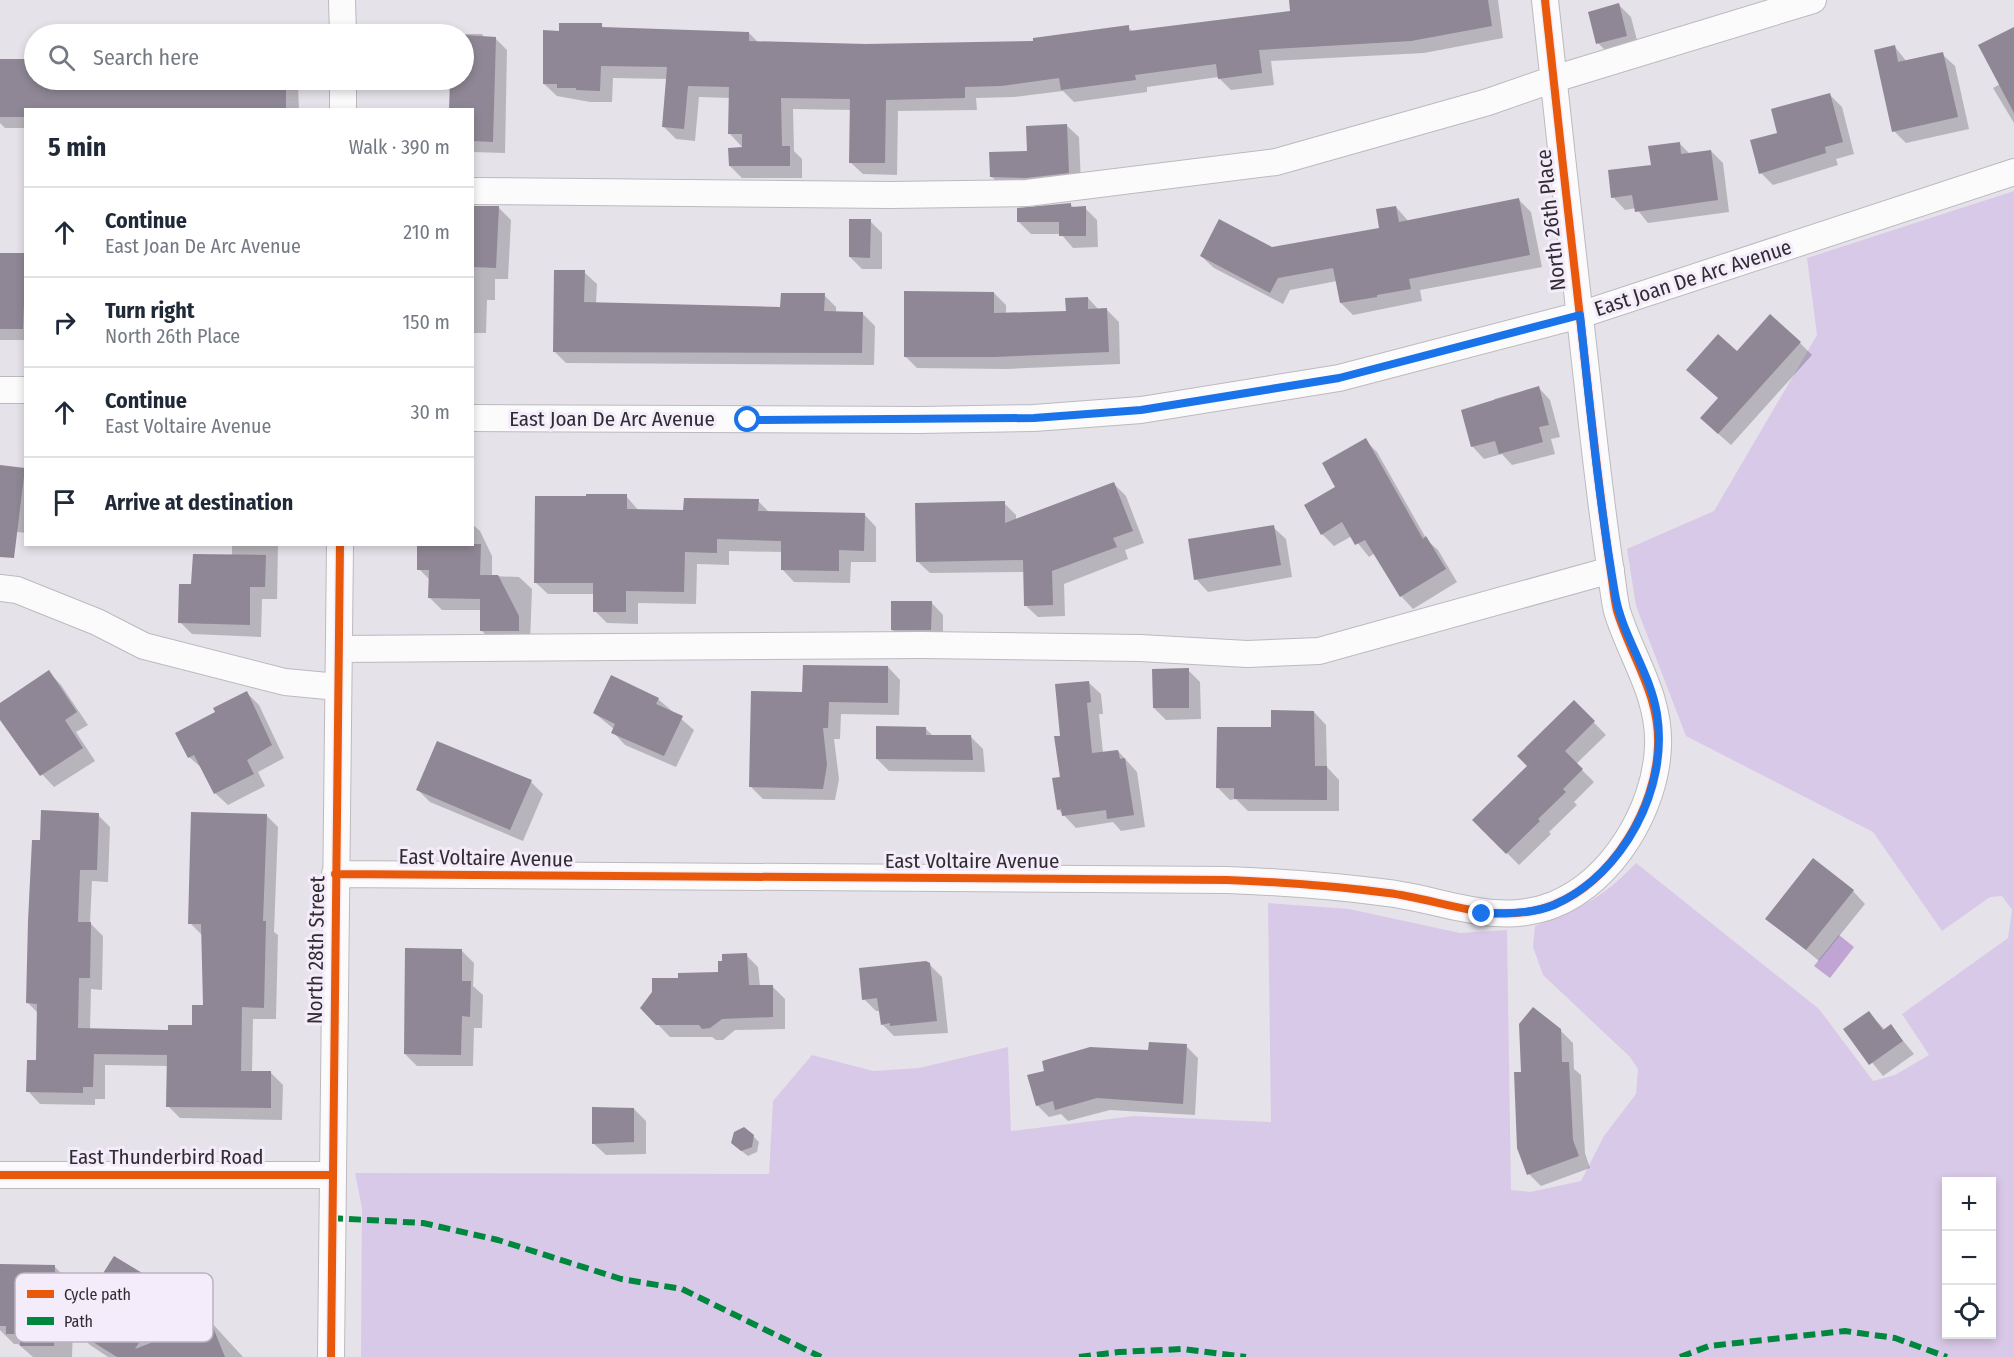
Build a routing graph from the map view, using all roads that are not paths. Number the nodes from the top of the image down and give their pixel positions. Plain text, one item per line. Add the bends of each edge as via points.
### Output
1 (342, 0) edge
2 (1545, 0) edge
3 (1813, 0) edge
4 (342, 24) edge
5 (1554, 79) junction
6 (343, 90) edge
7 (343, 108) edge
8 (2014, 172) edge
9 (474, 191) edge
10 (1580, 315) junction
11 (0, 390) edge
12 (24, 390) edge
13 (474, 418) edge
14 (340, 546) edge
15 (1611, 570) junction
16 (0, 588) edge
17 (339, 649) junction
18 (338, 687) junction
19 (335, 874) junction
20 (1596, 878) joint
21 (0, 1175) edge
22 (331, 1175) junction
23 (331, 1357) edge

1 - 4 street
2 - 5 street, North 26th Place
3 - 5 street
5 - 9 street via 1488,102 1276,162 1027,193
5 - 10 street, North 26th Place
6 - 7 street
8 - 10 street, East Joan De Arc Avenue
10 - 13 street, East Joan De Arc Avenue via 1339,378 1141,410 1034,418 920,420
10 - 15 street, North 26th Place
11 - 12 street
14 - 17 street, North 28th Street
15 - 17 street via 1319,651 1247,654 1140,648 922,645
15 - 20 street, North 26th Place via 1617,610 1650,686 1659,745 1656,770 1634,832
16 - 18 street via 17,590 57,606 144,646 285,682
17 - 18 street, North 28th Street
18 - 19 street, North 28th Street
19 - 20 street, East Voltaire Avenue via 1227,880 1310,883 1393,894 1482,914 1520,913 1554,905
19 - 22 street, North 28th Street
21 - 22 street, East Thunderbird Road
22 - 23 street, North 28th Street

